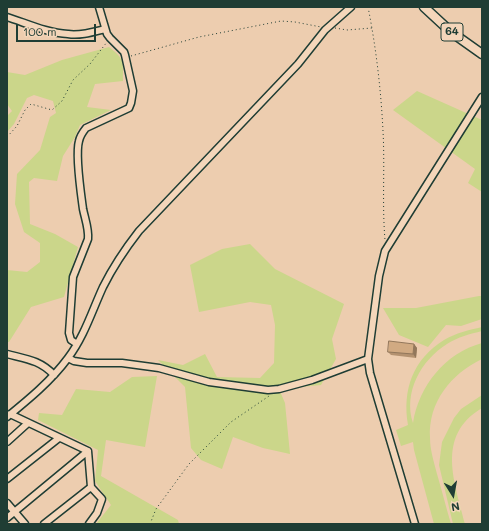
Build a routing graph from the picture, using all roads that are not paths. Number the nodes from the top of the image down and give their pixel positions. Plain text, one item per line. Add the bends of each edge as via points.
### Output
1 (99, 7) edge
2 (351, 7) edge
3 (424, 7) edge
4 (7, 17) edge
5 (105, 29) junction
6 (482, 54) edge
7 (482, 97) edge
8 (77, 344) junction
9 (7, 354) edge
10 (68, 358) junction
11 (368, 359) junction
12 (54, 375) junction
13 (9, 415) edge
14 (28, 424) junction
15 (59, 438) junction
16 (7, 442) edge
17 (88, 451) junction
18 (7, 479) edge
19 (91, 487) junction
20 (7, 503) edge
21 (14, 512) junction
22 (7, 518) edge
23 (24, 524) edge
24 (44, 524) edge
25 (89, 524) edge
26 (415, 524) edge

1 - 5 street
2 - 8 street via 325,30 298,64 128,244 103,288
3 - 6 main road, 64 via 451,32
4 - 5 street via 69,35
5 - 8 street via 124,52 133,91 129,108 86,128 81,134 78,147 82,201 89,234 73,277 70,333 71,340
7 - 11 street via 385,251 379,276
8 - 10 street
9 - 12 street via 40,363
10 - 11 street via 74,361 160,368 209,382 268,390 312,380
10 - 12 street
11 - 26 street via 370,374
12 - 13 street
13 - 14 street
14 - 15 street
14 - 16 street
15 - 17 street
15 - 18 street
17 - 19 street
17 - 21 street
19 - 24 street
19 - 25 street via 102,499 97,513
20 - 21 street
21 - 22 street
21 - 23 street

